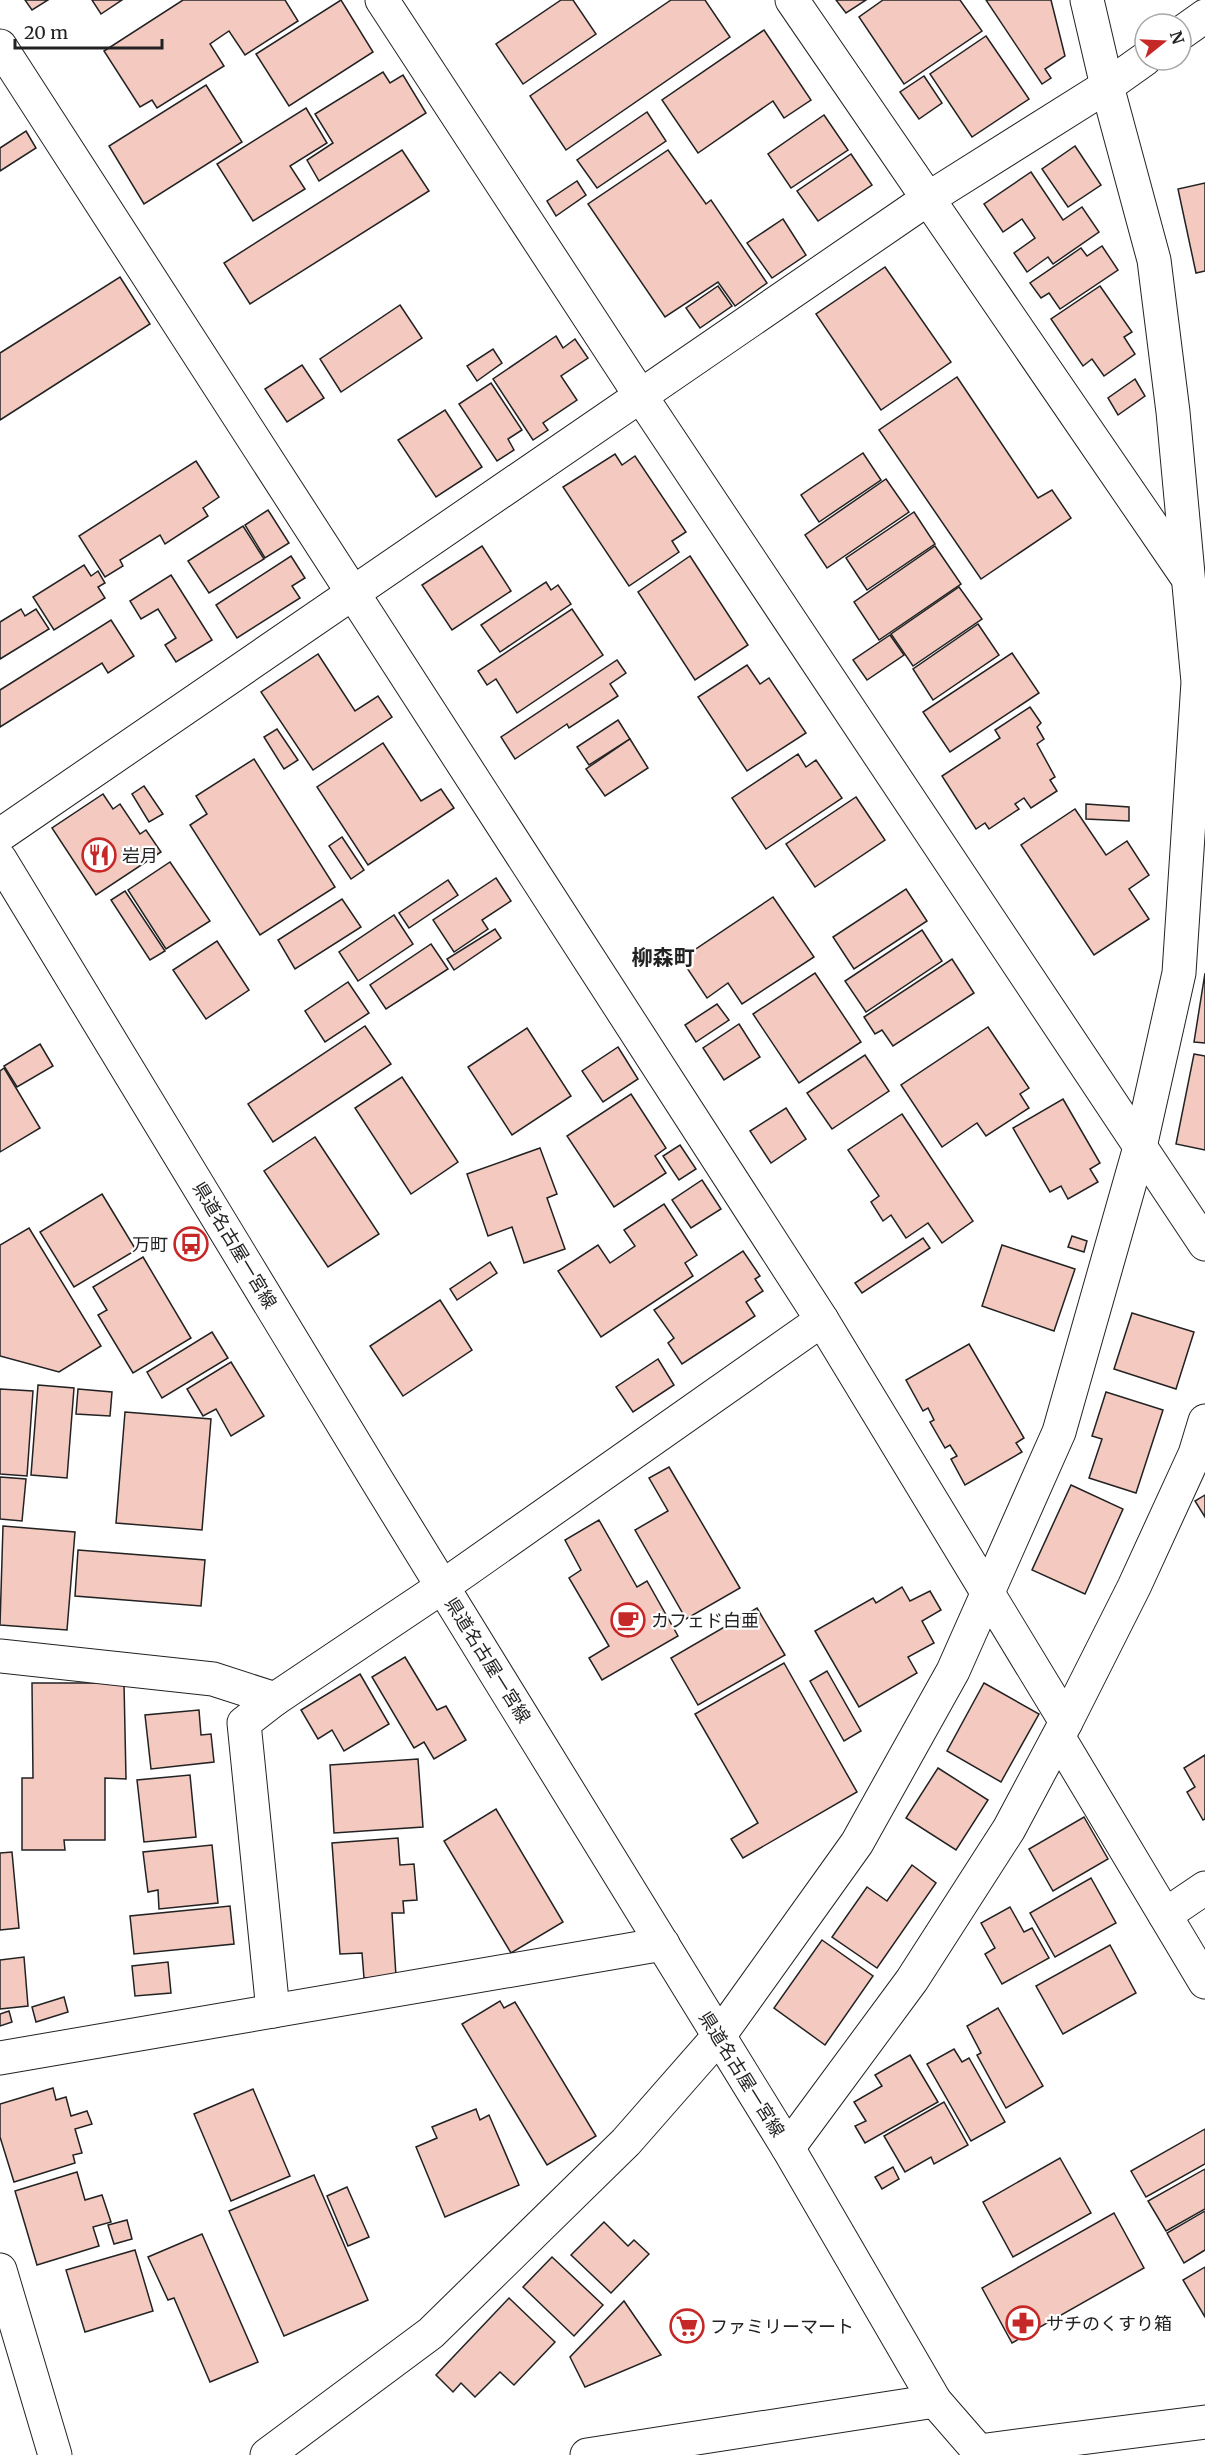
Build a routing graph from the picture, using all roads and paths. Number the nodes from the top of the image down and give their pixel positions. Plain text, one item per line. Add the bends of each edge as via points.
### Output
1 (382, 0) edge
2 (792, 0) edge
3 (1087, 0) edge
4 (0, 46) edge
5 (1133, 68) edge
6 (1107, 86) junction
7 (929, 198) junction
8 (640, 395) junction
9 (1196, 590) edge
10 (351, 593) junction
11 (0, 835) edge
12 (0, 859) edge
13 (1140, 1147) junction
14 (1205, 1244) edge
15 (822, 1320) junction
16 (1205, 1421) edge
17 (442, 1587) junction
18 (988, 1591) junction
19 (0, 1656) edge
20 (275, 1699) junction
21 (1063, 1730) junction
22 (1205, 1888) edge
23 (1165, 1915) junction
24 (663, 1944) junction
25 (1205, 1982) edge
26 (273, 2011) junction
27 (719, 2036) junction
28 (0, 2058) edge
29 (788, 2148) junction
30 (0, 2271) edge
31 (934, 2401) junction
32 (1205, 2422) edge
33 (981, 2453) edge
34 (55, 2455) edge
35 (267, 2455) edge
36 (587, 2455) edge

1 - 8 street
2 - 7 street
3 - 6 street
4 - 10 street
5 - 6 street
6 - 7 street
6 - 9 street via 1154,260
7 - 8 street
7 - 9 street
8 - 10 street
8 - 13 street
9 - 13 street via 1198,682 1179,973
10 - 11 street
10 - 15 street
12 - 17 street, 県道名古屋一宮線
13 - 14 street
13 - 18 street via 1059,1432
15 - 17 street
15 - 18 street
16 - 21 street via 1195,1454
17 - 20 street
17 - 24 street, 県道名古屋一宮線
18 - 21 street
18 - 27 street via 953,1671 856,1843
19 - 20 street via 213,1679
20 - 26 street via 244,1723
21 - 23 street
21 - 29 street via 1009,1829 912,1980
22 - 23 street
23 - 25 street
24 - 26 street
24 - 27 street, 県道名古屋一宮線
26 - 28 street
27 - 29 street, 県道名古屋一宮線
27 - 35 street via 626,2142 431,2333
29 - 31 street, 県道名古屋一宮線
30 - 34 street
31 - 33 street, 県道名古屋一宮線
31 - 36 street
32 - 33 street

